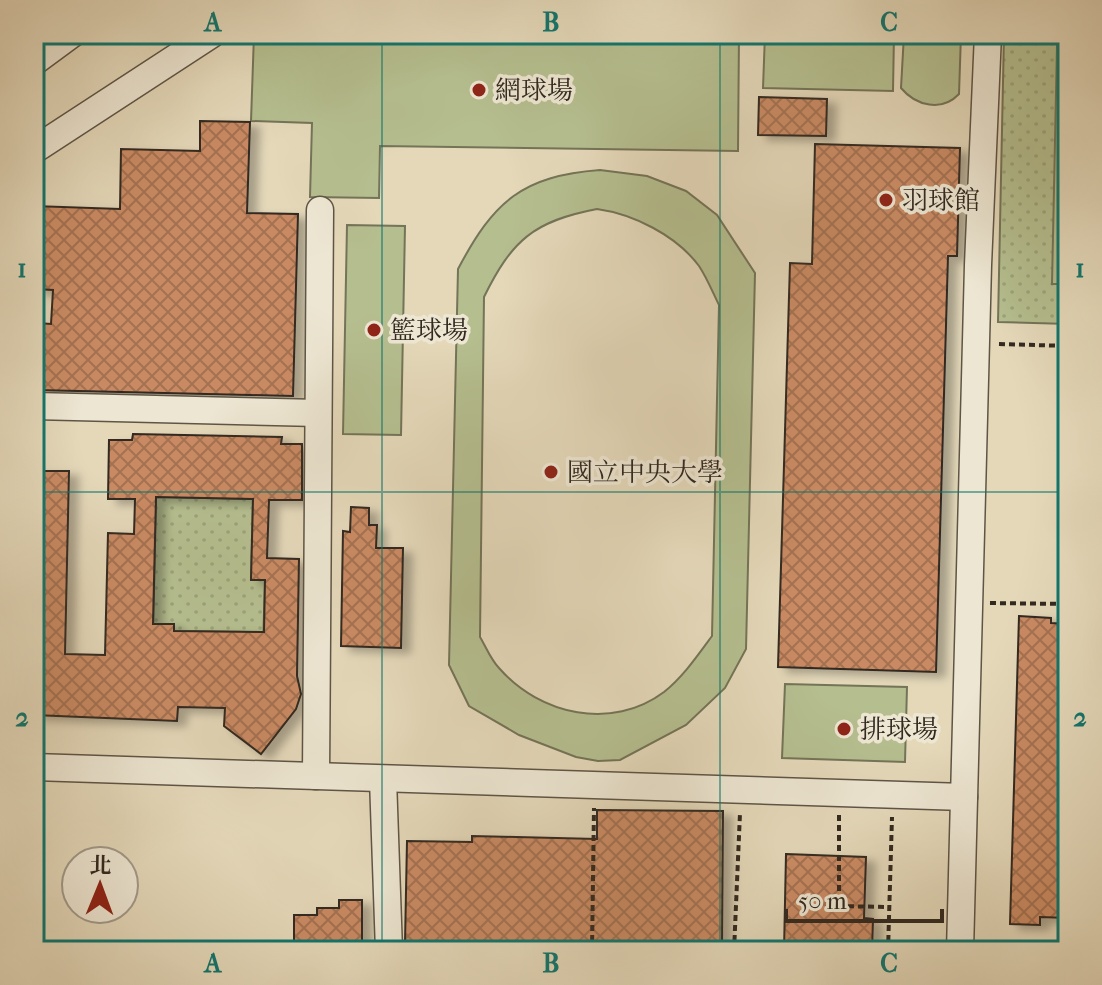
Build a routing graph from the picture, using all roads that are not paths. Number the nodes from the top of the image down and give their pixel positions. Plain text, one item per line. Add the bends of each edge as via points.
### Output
1 (72, 34) edge
2 (212, 34) edge
3 (988, 34) edge
4 (34, 62) edge
5 (34, 150) edge
6 (320, 210) dead end
7 (34, 406) edge
8 (318, 413) junction
9 (34, 767) edge
10 (316, 776) junction
11 (383, 779) junction
12 (964, 797) junction
13 (389, 951) edge
14 (960, 951) edge

1 - 4 street
2 - 5 street
3 - 12 street
6 - 8 street
7 - 8 street
8 - 10 street
9 - 10 street
10 - 11 street
11 - 12 street
11 - 13 street
12 - 14 street

